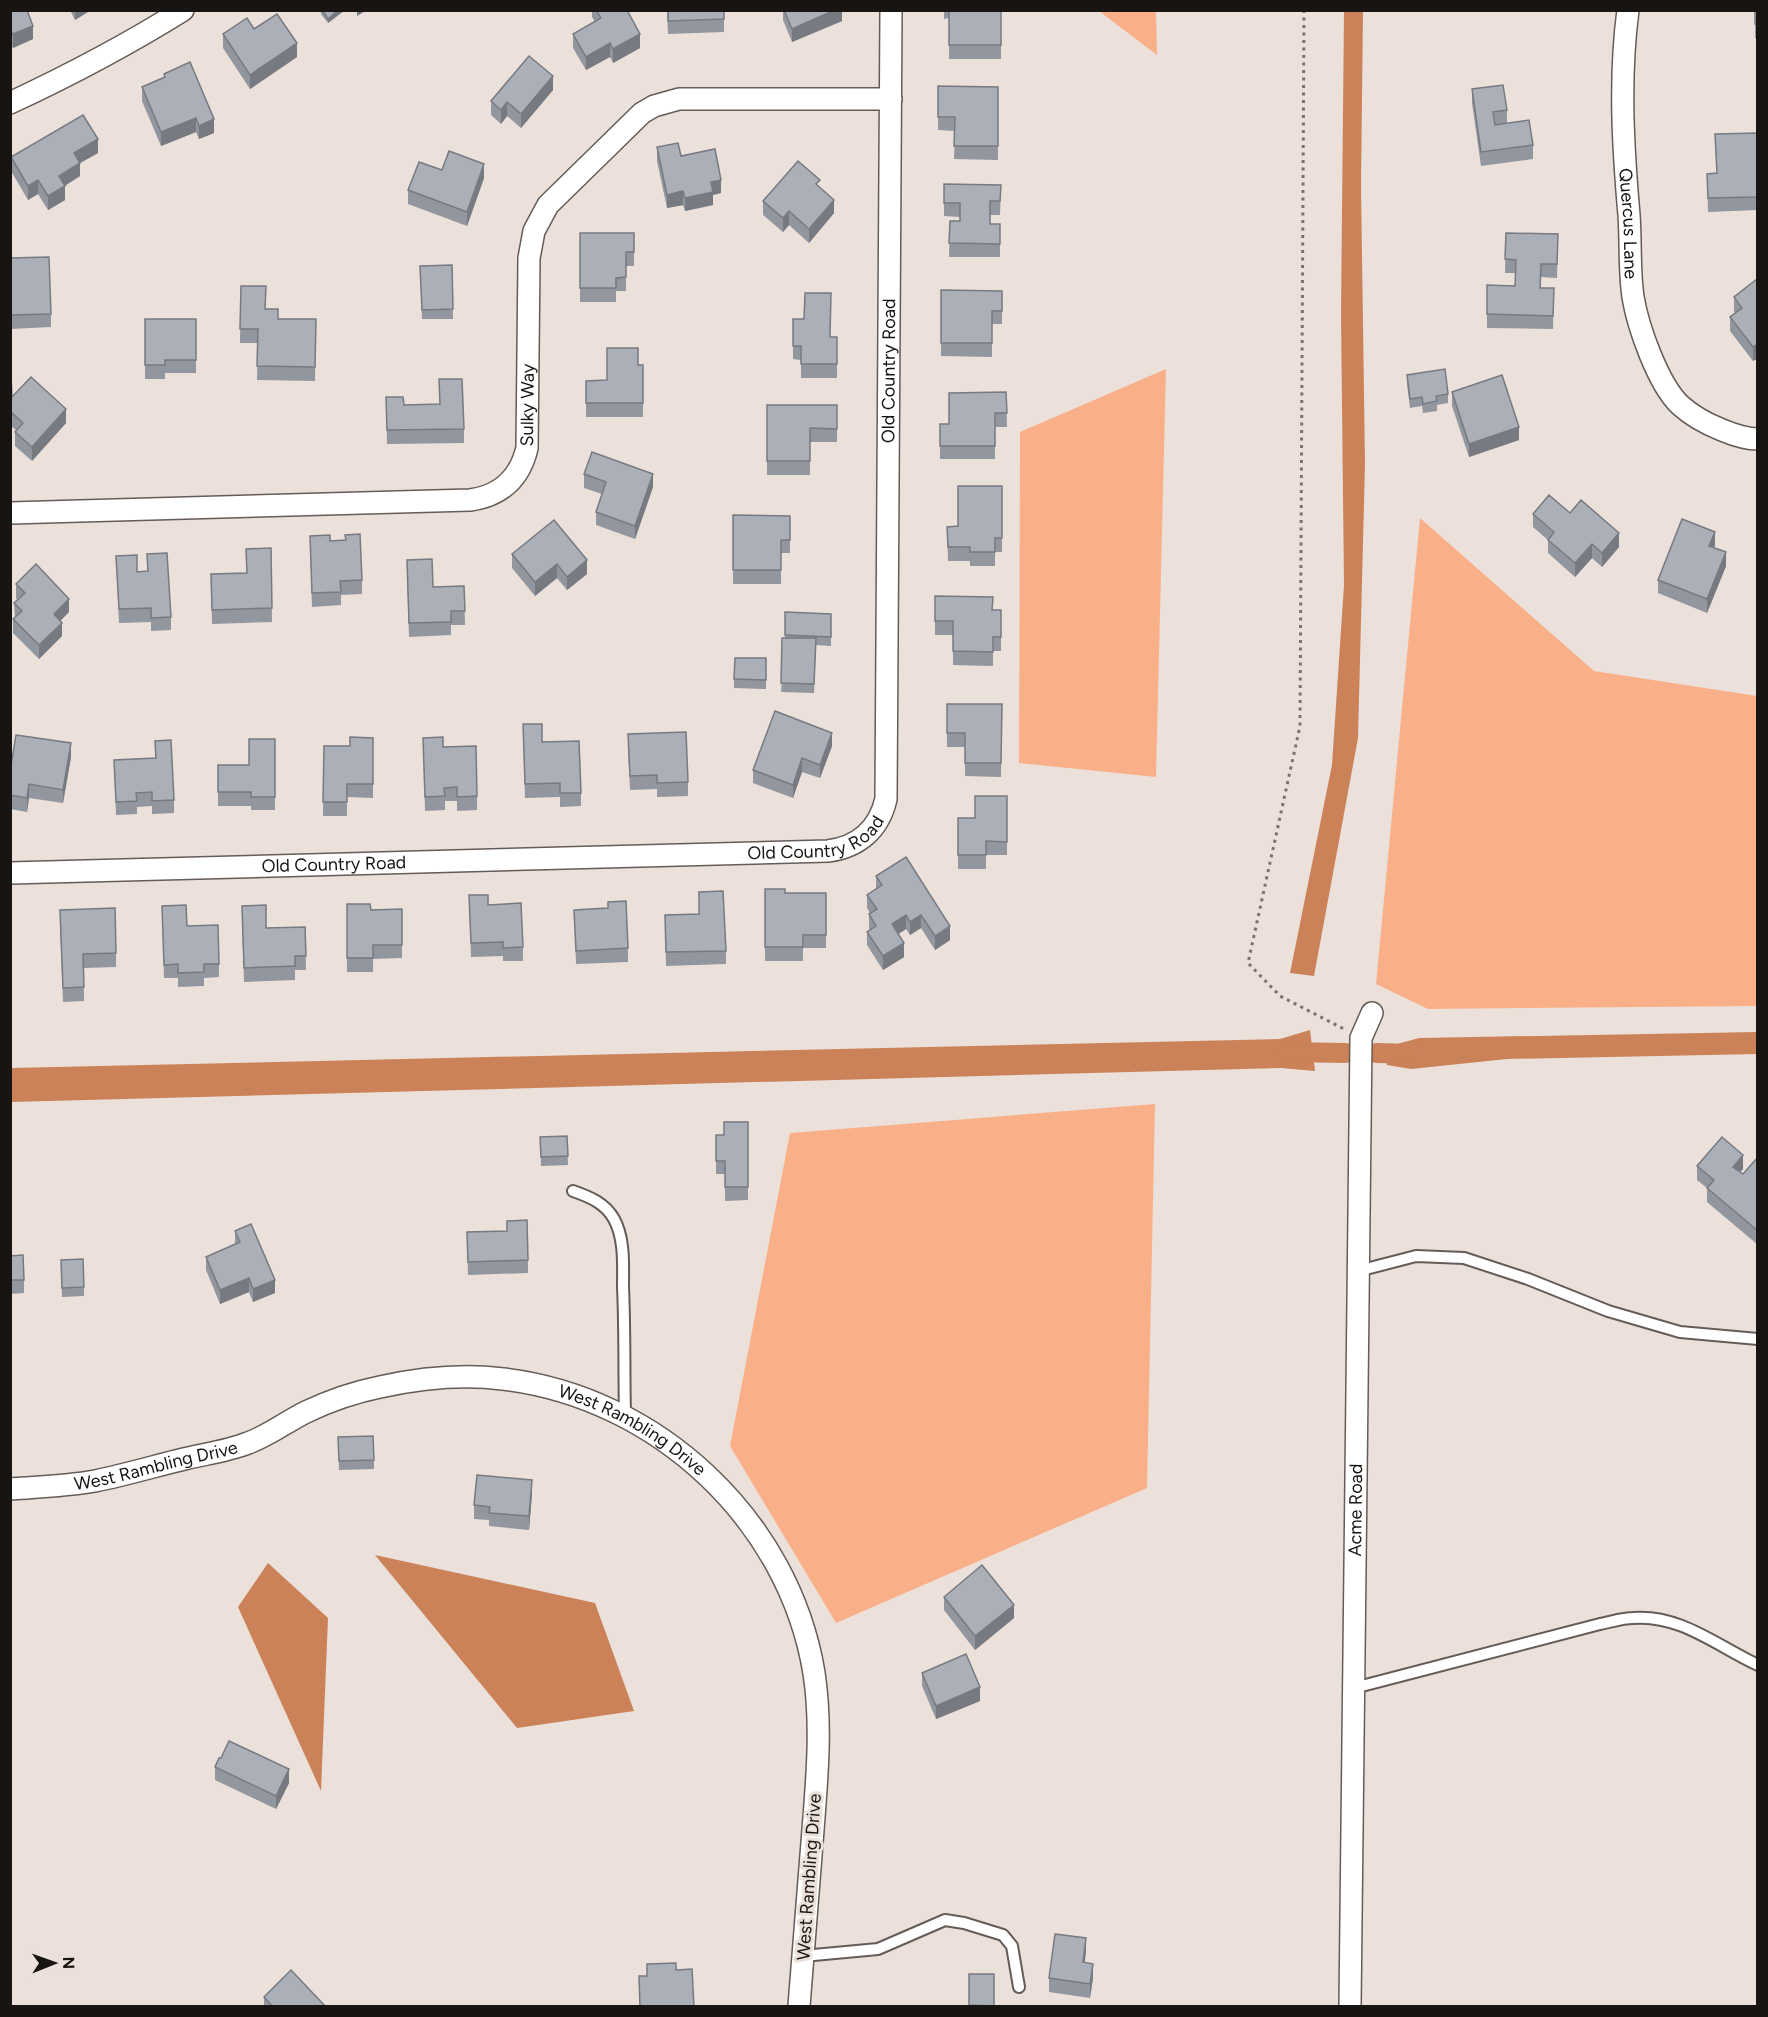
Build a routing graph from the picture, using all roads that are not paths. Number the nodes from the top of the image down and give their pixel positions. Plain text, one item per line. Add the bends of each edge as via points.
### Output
1 (183, 10) edge
2 (891, 10) edge
3 (1628, 10) edge
4 (891, 99) junction
5 (10, 103) edge
6 (1758, 439) edge
7 (10, 513) edge
8 (10, 873) edge
9 (1372, 1013) dead end
10 (573, 1191) dead end
11 (1359, 1271) junction
12 (1758, 1339) edge
13 (625, 1416) junction
14 (10, 1489) edge
15 (1758, 1665) edge
16 (1354, 1688) junction
17 (803, 1956) junction
18 (1019, 1987) dead end
19 (800, 2007) edge
20 (1350, 2007) edge

1 - 5 street via 69,76
2 - 4 street, Old Country Road
3 - 6 street, Quercus Lane via 1624,151 1630,264 1641,331 1678,403 1698,418 1736,436
4 - 7 street, Sulky Way via 680,99 654,106 642,113 548,205 530,245 528,448 517,474 497,493 470,500
4 - 8 street, Old Country Road via 886,799 867,835 842,849 828,851
9 - 11 street, Acme Road via 1361,1038
10 - 13 lane via 607,1209 620,1236
11 - 12 lane via 1416,1256 1464,1258 1608,1311 1680,1332
11 - 16 street, Acme Road
13 - 14 street, West Rambling Drive via 531,1383 463,1376 418,1379 332,1401 248,1444 97,1480
13 - 17 street, West Rambling Drive via 690,1459 732,1500 751,1523 794,1601 814,1672 818,1706 819,1751
15 - 16 lane via 1676,1623 1633,1617
16 - 20 street, Acme Road
17 - 18 lane via 878,1949 945,1920 1003,1935 1012,1946
17 - 19 street, West Rambling Drive

